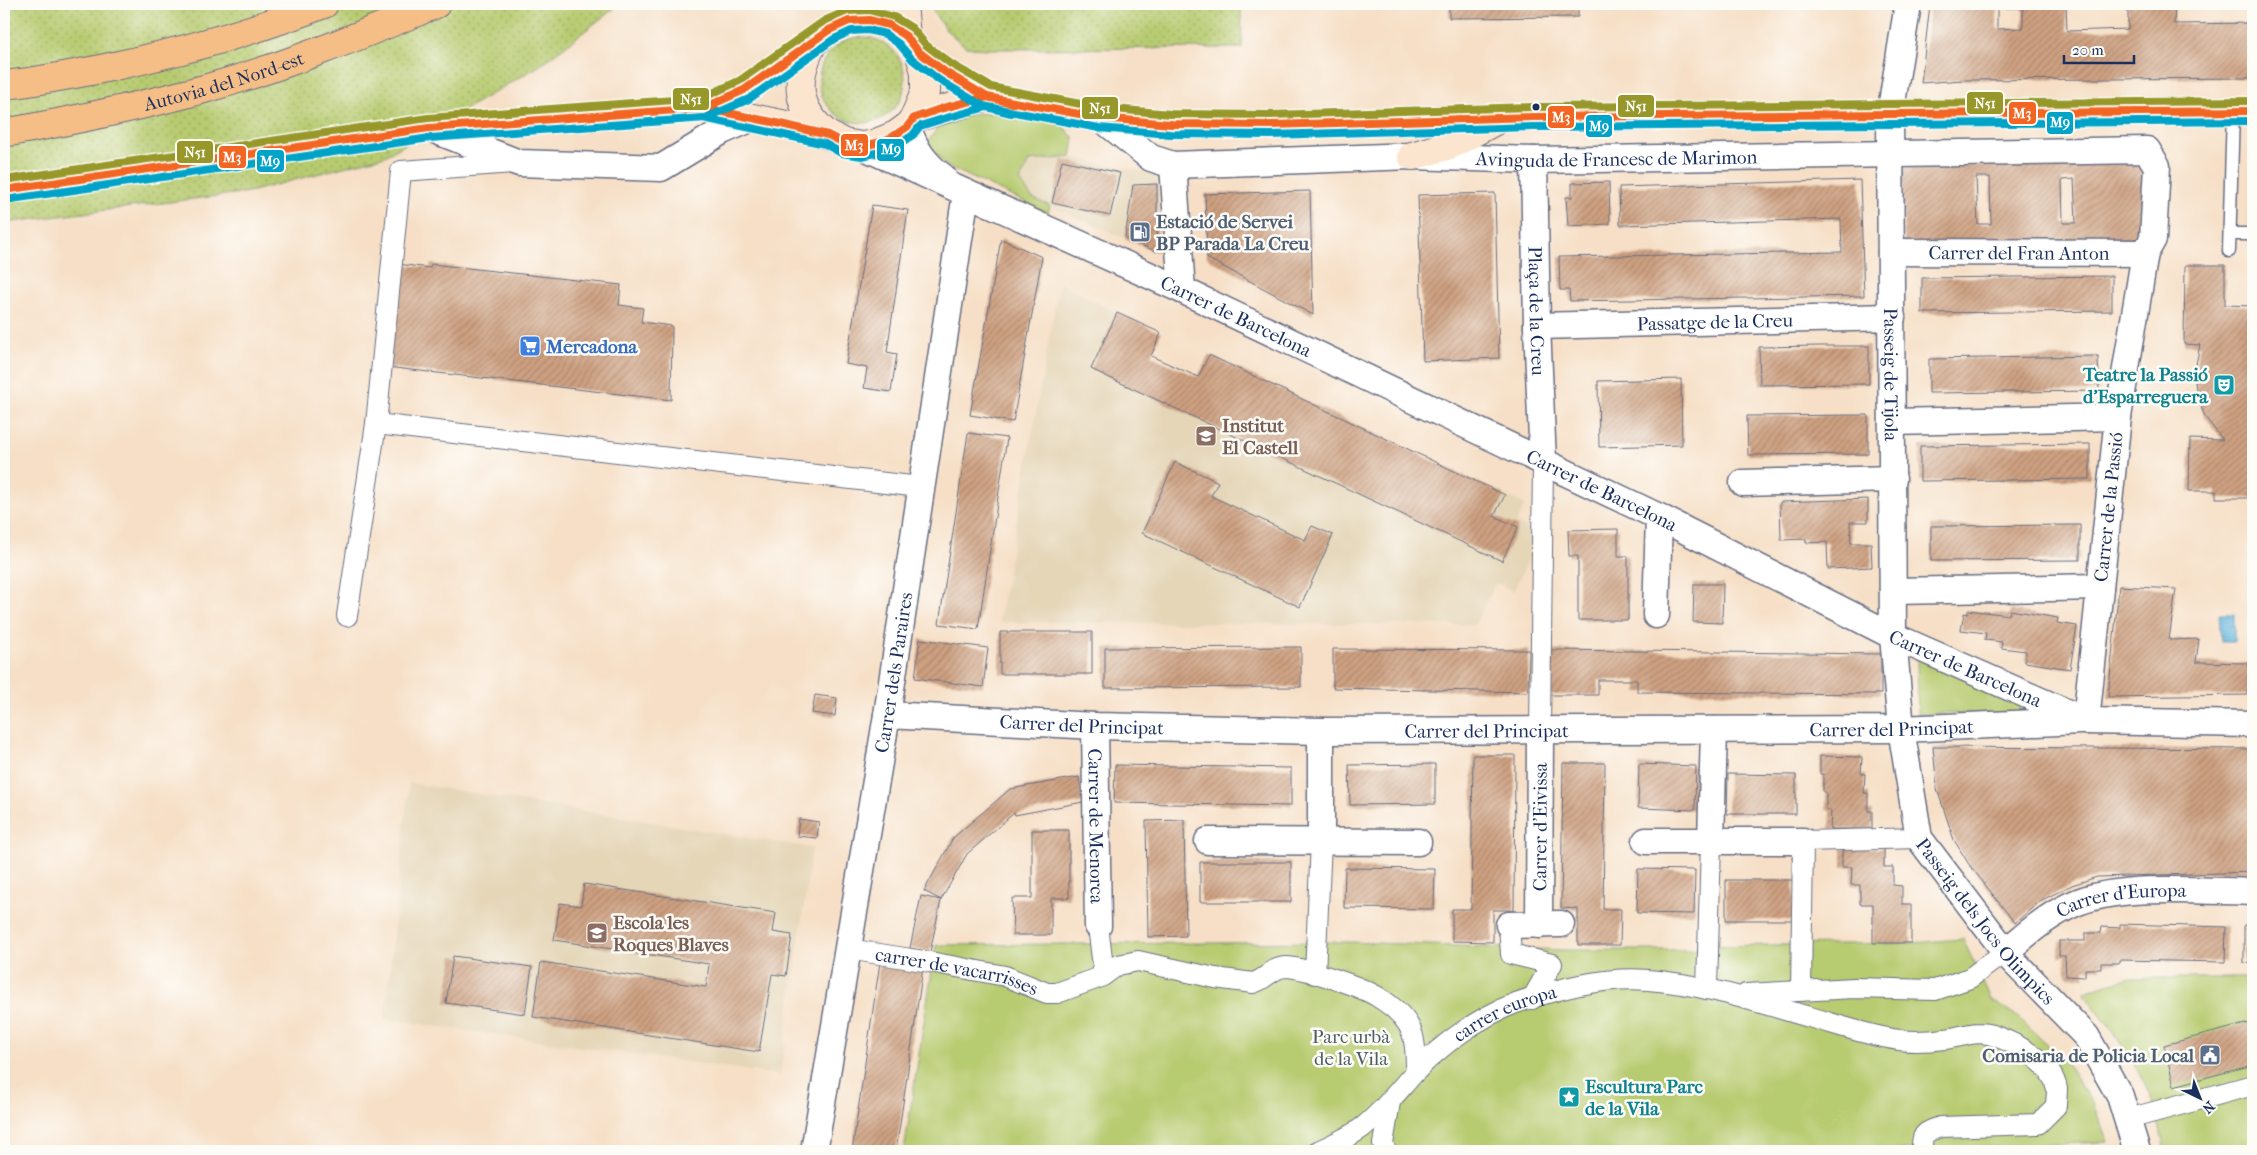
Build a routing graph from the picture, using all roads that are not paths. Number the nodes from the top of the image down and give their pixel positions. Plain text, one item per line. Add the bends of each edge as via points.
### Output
1 (324, 4) edge
2 (436, 4) edge
3 (903, 4) edge
4 (1908, 4) edge
5 (855, 12) edge
6 (813, 44) junction
7 (913, 44) junction
8 (4, 85) edge
9 (986, 98) junction
10 (704, 108) junction
11 (2243, 111) edge
12 (1890, 115) junction
13 (1101, 118) junction
14 (1501, 118) junction
15 (750, 119) junction
16 (910, 122) junction
17 (428, 128) junction
18 (4, 133) edge
19 (828, 135) junction
20 (862, 146) junction
21 (2147, 150) joint
22 (1890, 154) junction
23 (1412, 156) junction
24 (1534, 160) junction
25 (519, 163) junction
26 (1173, 166) junction
27 (4, 190) edge
28 (966, 194) junction
29 (2230, 234) junction
30 (2253, 234) edge
31 (2229, 251) dead end
32 (1892, 252) junction
33 (2145, 253) junction
34 (1182, 290) junction
35 (1892, 317) junction
36 (1537, 326) junction
37 (2118, 417) junction
38 (1892, 422) junction
39 (376, 424) junction
40 (1543, 462) junction
41 (1893, 479) junction
42 (1743, 483) dead end
43 (920, 487) junction
44 (1659, 517) junction
45 (2100, 588) junction
46 (1893, 591) junction
47 (1656, 615) dead end
48 (347, 616) dead end
49 (1893, 636) junction
50 (888, 715) junction
51 (2086, 721) junction
52 (2253, 724) edge
53 (1095, 726) junction
54 (1900, 729) junction
55 (1540, 730) junction
56 (1714, 730) junction
57 (1321, 731) junction
58 (1919, 838) junction
59 (1208, 841) dead end
60 (1646, 841) dead end
61 (1803, 841) junction
62 (1321, 842) junction
63 (1418, 842) dead end
64 (1711, 842) junction
65 (2253, 892) edge
66 (1098, 926) joint
67 (1509, 926) joint
68 (848, 950) junction
69 (2005, 952) junction
70 (1315, 974) junction
71 (1104, 975) junction
72 (1707, 989) junction
73 (1800, 990) junction
74 (1734, 994) junction
75 (1532, 999) junction
76 (1416, 1071) junction
77 (2253, 1085) edge
78 (1390, 1102) junction
79 (2128, 1119) junction
80 (814, 1151) edge
81 (1318, 1151) edge
82 (1386, 1151) edge
83 (1922, 1151) edge
84 (2137, 1151) edge

1 - 8 highway, Autovia del Nord-est via 261,27 154,58 49,80
2 - 18 highway, Autovia del Nord-est via 326,48 204,88
3 - 7 main road
4 - 12 street, Passeig de Tijola
5 - 6 main road
5 - 7 main road via 889,25
6 - 10 main road via 744,90
6 - 19 main road via 801,72 800,88 808,116
7 - 9 main road via 945,72
7 - 16 main road via 925,72 924,92
9 - 13 main road, Avinguda de Francesc de Marimon
9 - 16 main road
10 - 15 main road
10 - 17 main road
11 - 12 main road, Avinguda de Francesc de Marimon
11 - 29 lane
12 - 14 main road, Avinguda de Francesc de Marimon
12 - 22 street, Passeig de Tijola
13 - 14 main road, Avinguda de Francesc de Marimon via 1171,124 1271,125
13 - 26 street, Avinguda de Francesc de Marimon via 1151,158
14 - 23 main road via 1450,145
15 - 19 main road
15 - 25 street via 722,131 660,168
16 - 20 main road via 886,141
16 - 28 street, Carrer de Barcelona via 915,146 927,165
17 - 25 street
17 - 27 main road
19 - 20 main road via 844,143
20 - 28 street, Carrer de Barcelona
21 - 22 street, Avinguda de Francesc de Marimon
21 - 33 street, Carrer de la Passió via 2156,166 2154,239
22 - 24 street, Avinguda de Francesc de Marimon
22 - 32 street, Passeig de Tijola
23 - 24 street, Avinguda de Francesc de Marimon
23 - 26 street, Avinguda de Francesc de Marimon
24 - 36 street, Plaça de la Creu
25 - 39 street via 401,171
26 - 34 street
28 - 34 street, Carrer de Barcelona
28 - 43 street, Carrer dels Paraires
29 - 30 lane
29 - 31 lane
32 - 33 street, Carrer del Fran Anton
32 - 35 street, Passeig de Tijola
33 - 37 street, Carrer de la Passió
34 - 40 street, Carrer de Barcelona
35 - 36 street, Passatge de la Creu
35 - 38 street, Passeig de Tijola
36 - 40 street, Plaça de la Creu
37 - 38 street
37 - 45 street, Carrer de la Passió
38 - 41 street, Passeig de Tijola
39 - 43 street
39 - 48 street
40 - 44 street, Carrer de Barcelona
40 - 55 street
41 - 42 street
41 - 46 street, Passeig de Tijola
43 - 50 street, Carrer dels Paraires
44 - 47 street
44 - 49 street, Carrer de Barcelona
45 - 46 street
45 - 51 street, Carrer de la Passió
46 - 49 street, Passeig de Tijola
49 - 51 street, Carrer de Barcelona
49 - 54 street, Passeig dels Jocs Olimpics
50 - 53 street, Carrer del Principat
50 - 68 street, Carrer dels Paraires
51 - 52 street, Carrer de Barcelona
51 - 54 street, Carrer del Principat
53 - 57 street, Carrer del Principat
53 - 66 street, Carrer de Menorca
54 - 56 street, Carrer del Principat
54 - 58 street, Passeig dels Jocs Olimpics
55 - 56 street, Carrer del Principat
55 - 57 street, Carrer del Principat
55 - 67 street, Carrer d'Eivissa via 1550,924
56 - 64 street
57 - 62 street
58 - 61 street
58 - 69 street, Passeig dels Jocs Olimpics
59 - 62 street
60 - 64 street
61 - 64 street
61 - 73 street
62 - 63 street
62 - 70 street
64 - 72 street
65 - 69 street, Carrer d'Europa via 2109,893 2078,902 2054,914
66 - 71 street
67 - 75 street via 1511,954 1552,964
68 - 71 street, carrer de vacarrisses via 1005,976 1047,993 1057,993
68 - 80 street, Carrer dels Paraires
69 - 73 street via 1970,978 1935,990
69 - 79 street, Passeig dels Jocs Olimpics via 2086,1036 2120,1096
70 - 71 street, carrer de vacarrisses via 1286,967 1252,983 1138,961 1118,965
70 - 76 street, carrer de vacarrisses via 1377,996 1400,1015 1412,1032
72 - 74 street, carrer europa
72 - 75 street, carrer europa via 1647,979 1603,981
73 - 74 street
74 - 83 street via 1898,1040 1920,1042 1971,1033 1993,1035 2022,1048 2046,1068 2056,1088 2056,1106 2038,1124 1940,1127 1922,1137
75 - 76 street, carrer europa via 1482,1019
76 - 78 street, carrer europa
77 - 79 street
78 - 81 street, carrer europa via 1362,1128
78 - 82 street via 1383,1144
79 - 84 street, Passeig dels Jocs Olimpics

